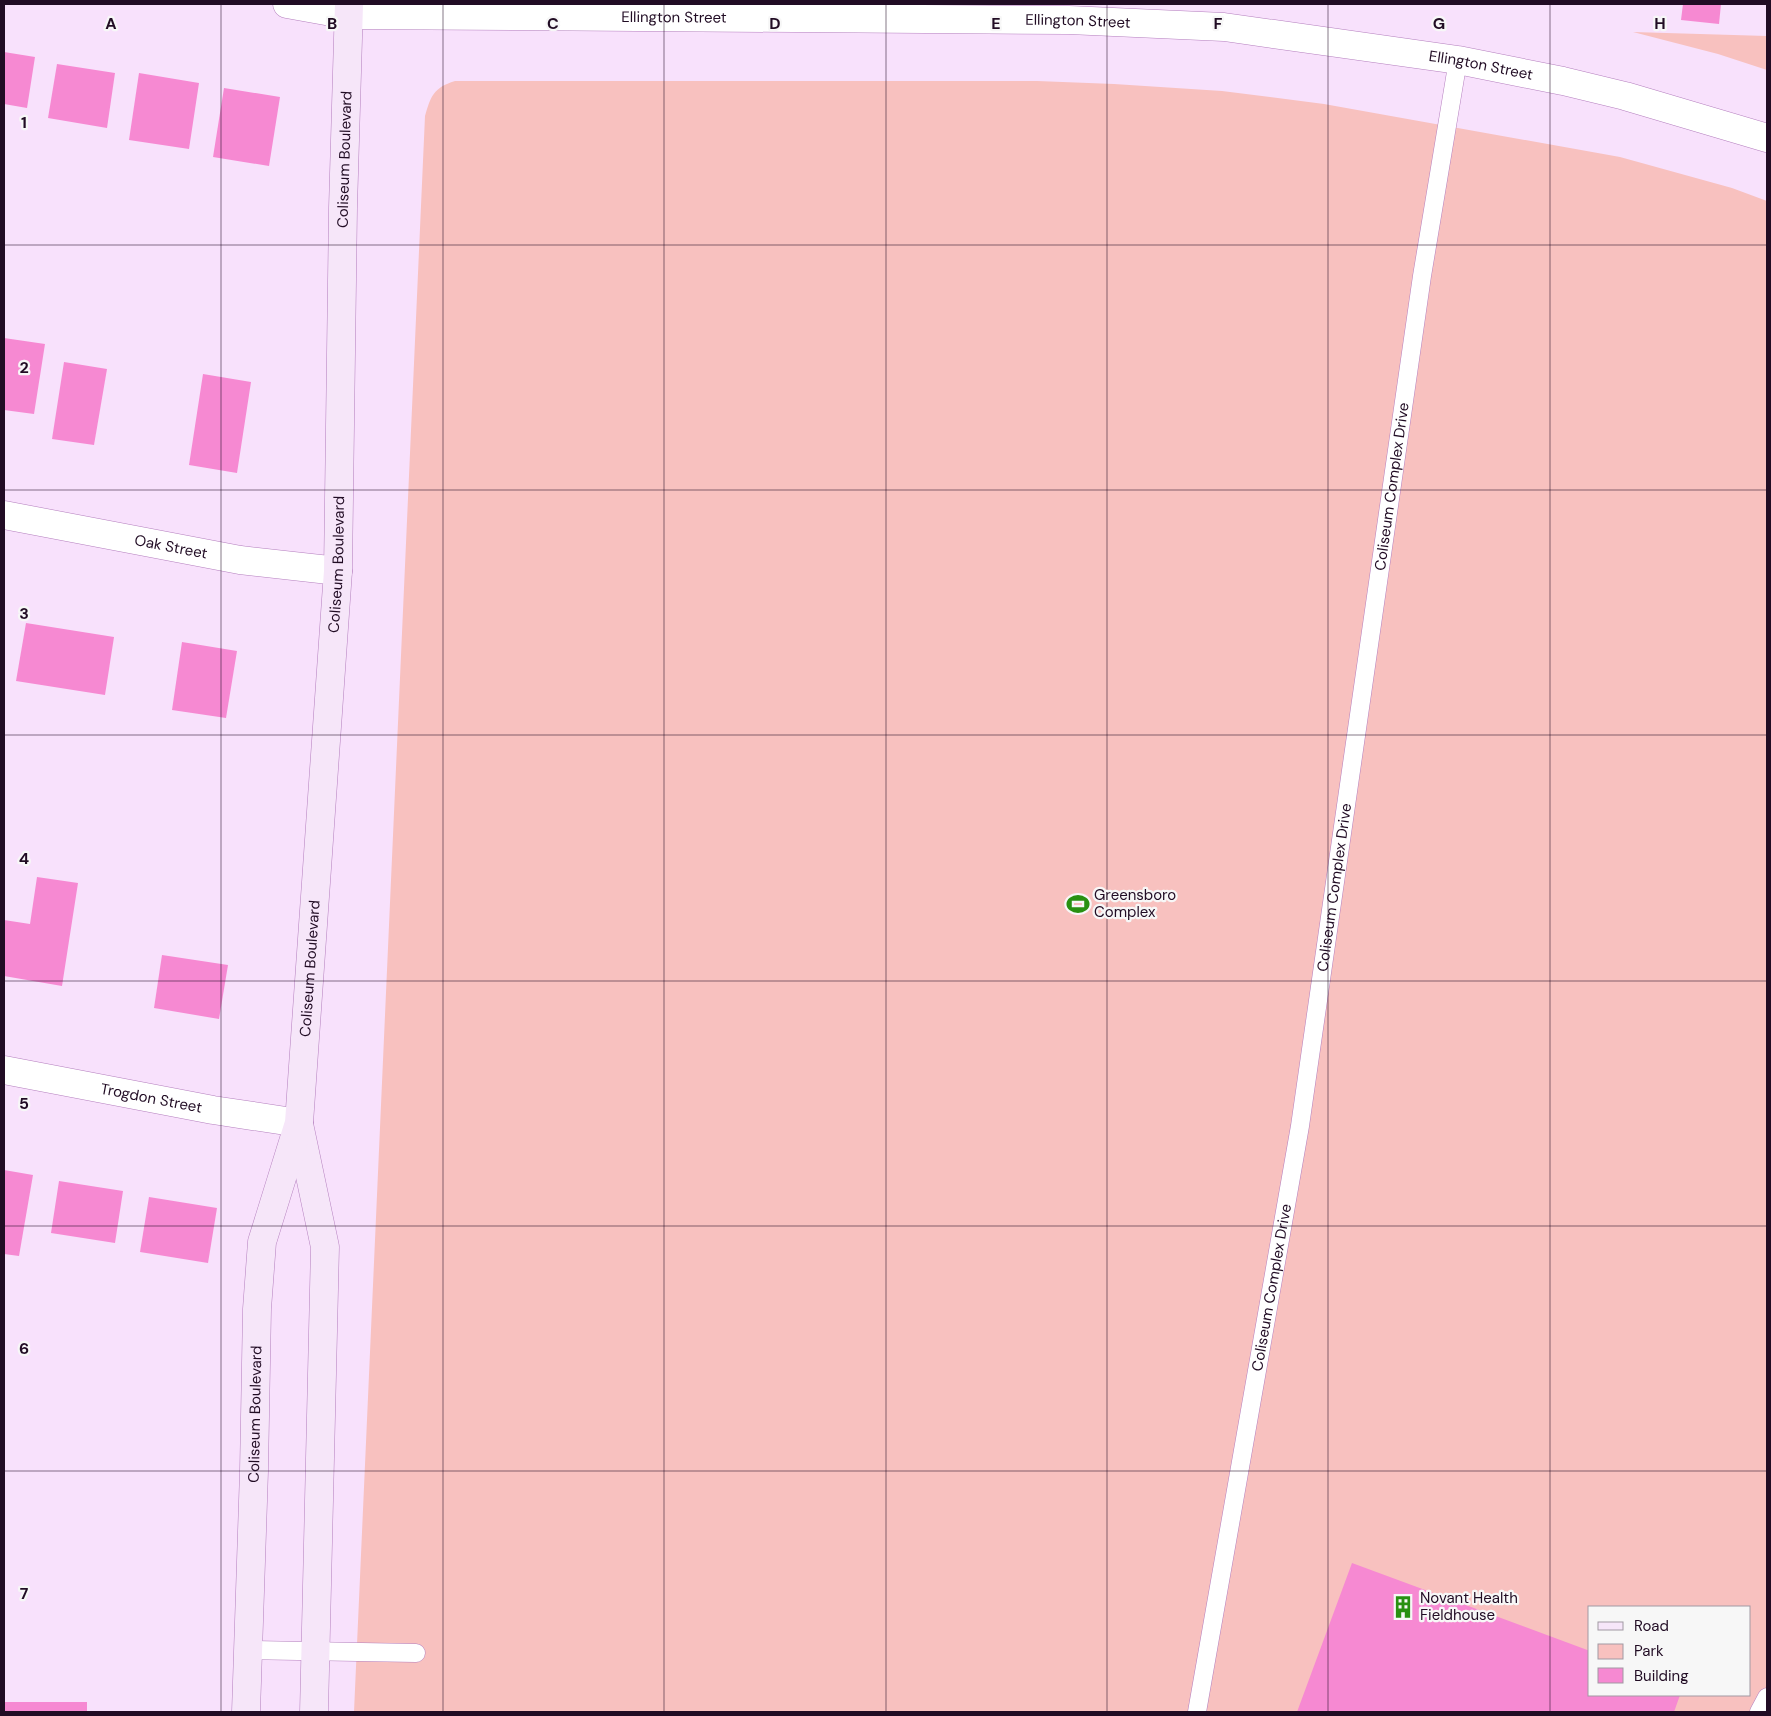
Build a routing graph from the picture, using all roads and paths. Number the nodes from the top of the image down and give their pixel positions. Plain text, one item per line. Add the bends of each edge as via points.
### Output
1 (287, 4) edge
2 (348, 10) edge
3 (1458, 60) junction
4 (1767, 138) edge
5 (4, 515) edge
6 (338, 571) junction
7 (4, 1070) edge
8 (299, 1123) junction
9 (247, 1650) junction
10 (315, 1652) junction
11 (416, 1653) dead end
12 (1767, 1697) edge
13 (246, 1712) edge
14 (314, 1712) edge
15 (1197, 1712) edge
16 (1759, 1712) edge

1 - 2 street, Ellington Street
2 - 3 street, Ellington Street via 1069,20 1224,28
2 - 6 main road, Coliseum Boulevard
3 - 4 street, Ellington Street via 1625,96
3 - 15 lane, Coliseum Complex Drive via 1422,276 1300,1126
5 - 6 street, Oak Street via 240,560
6 - 8 main road, Coliseum Boulevard
7 - 8 street, Trogdon Street
8 - 9 main road, Coliseum Boulevard via 262,1242 257,1309
8 - 10 main road, Coliseum Boulevard via 325,1247
9 - 10 lane
9 - 13 main road, Coliseum Boulevard
10 - 11 lane
10 - 14 main road, Coliseum Boulevard
12 - 16 lane

